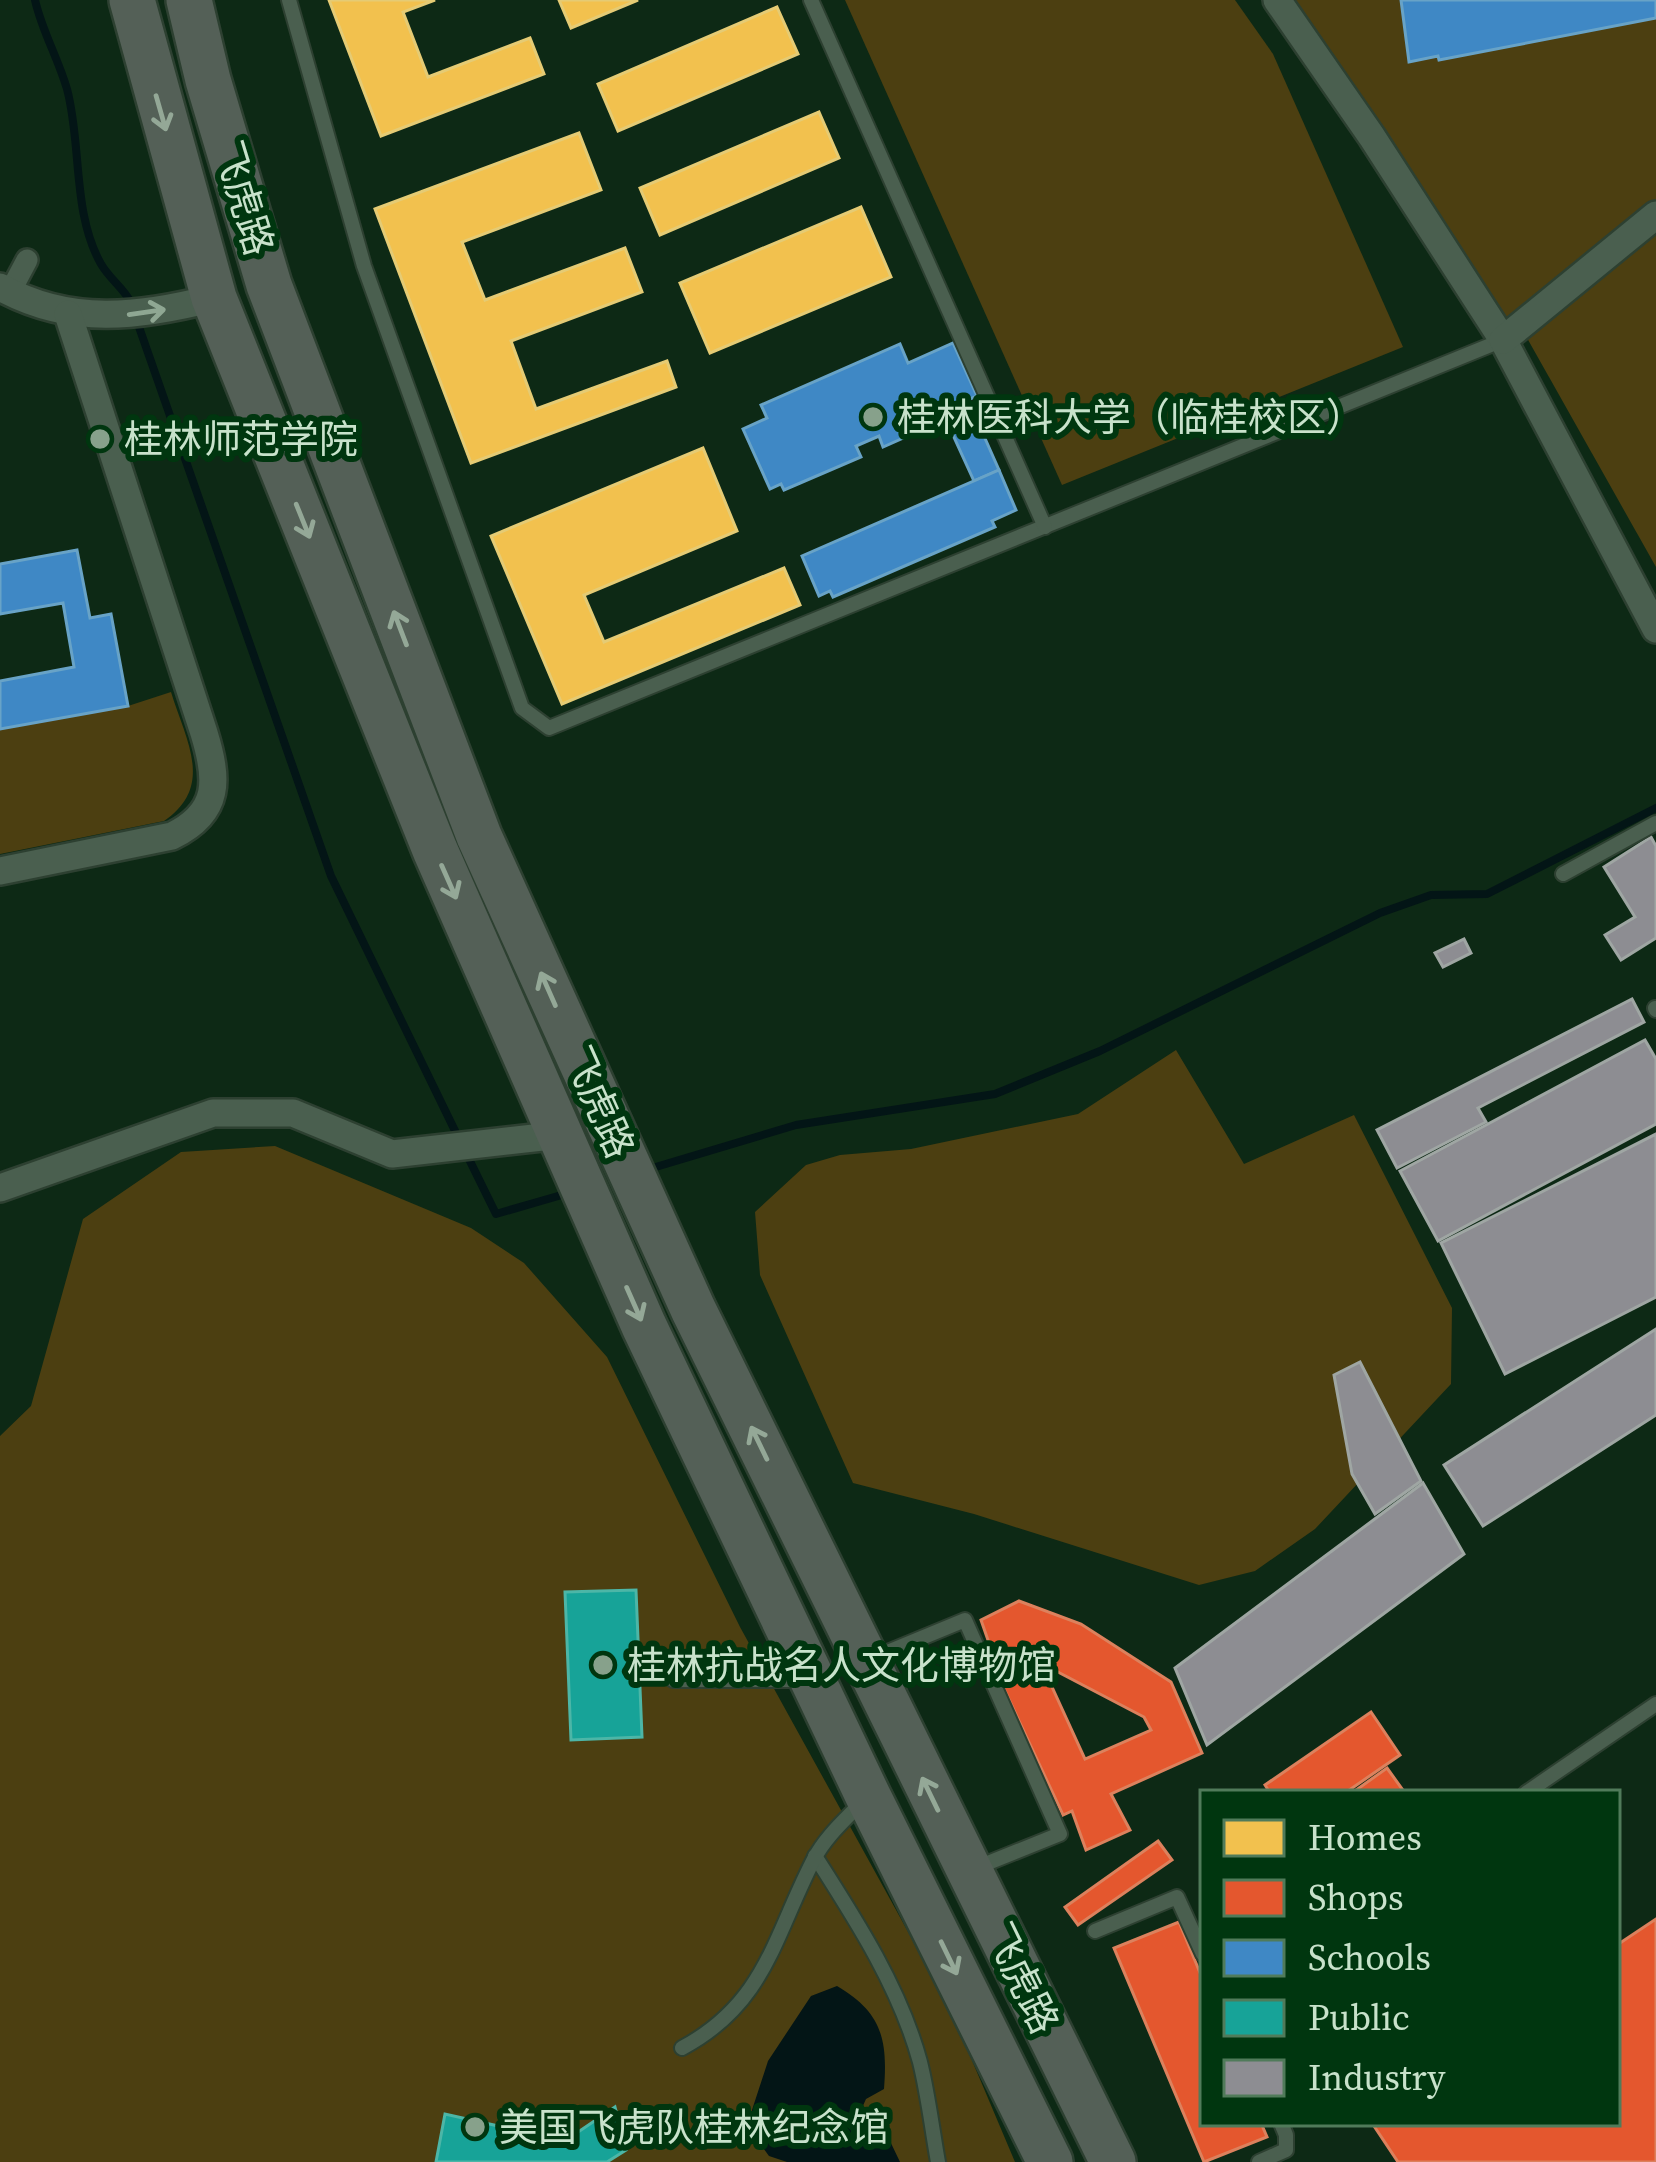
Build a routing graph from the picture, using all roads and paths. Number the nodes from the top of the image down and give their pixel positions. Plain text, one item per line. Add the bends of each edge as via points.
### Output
1 (132, 0) edge
2 (189, 0) edge
3 (290, 0) edge
4 (812, 0) edge
5 (1277, 0) edge
6 (1656, 215) edge
7 (27, 260) dead end
8 (5, 290) edge
9 (214, 298) junction
10 (68, 314) junction
11 (1503, 340) junction
12 (1045, 527) junction
13 (1656, 629) edge
14 (1656, 823) edge
15 (0, 871) edge
16 (1563, 874) dead end
17 (560, 1135) junction
18 (0, 1188) edge
19 (866, 1661) junction
20 (673, 1680) dead end
21 (813, 1680) junction
22 (1656, 1704) edge
23 (1530, 1790) edge
24 (868, 1796) junction
25 (815, 1856) junction
26 (969, 1871) junction
27 (1095, 1931) dead end
28 (1200, 1947) edge
29 (682, 2048) dead end
30 (1282, 2126) edge
31 (938, 2162) edge
32 (1050, 2162) edge
33 (1113, 2162) edge
34 (1259, 2162) edge

1 -> 9 main road, 飞虎路
19 -> 2 main road, 飞虎路 via 479,836 269,284
3 - 12 lane via 364,266 522,708 550,728
4 - 12 lane
5 - 11 street
6 - 11 street
7 - 8 street
8 - 10 street
10 -> 9 street via 118,316
9 -> 17 main road, 飞虎路 via 435,850
10 - 15 street via 214,783 201,815 172,836
11 - 12 lane
11 - 13 street
14 - 16 lane
17 - 18 street via 392,1154 293,1113 214,1113
17 -> 21 main road, 飞虎路
26 -> 19 main road, 飞虎路
19 - 26 lane via 965,1620 1060,1834
20 - 21 lane
21 - 24 main road, 飞虎路
22 - 23 lane
24 - 25 lane
24 -> 32 main road, 飞虎路
25 - 29 lane via 748,1996
25 - 31 lane via 908,2027
26 - 33 main road, 飞虎路
27 - 28 lane via 1177,1897
30 - 34 lane via 1286,2150

